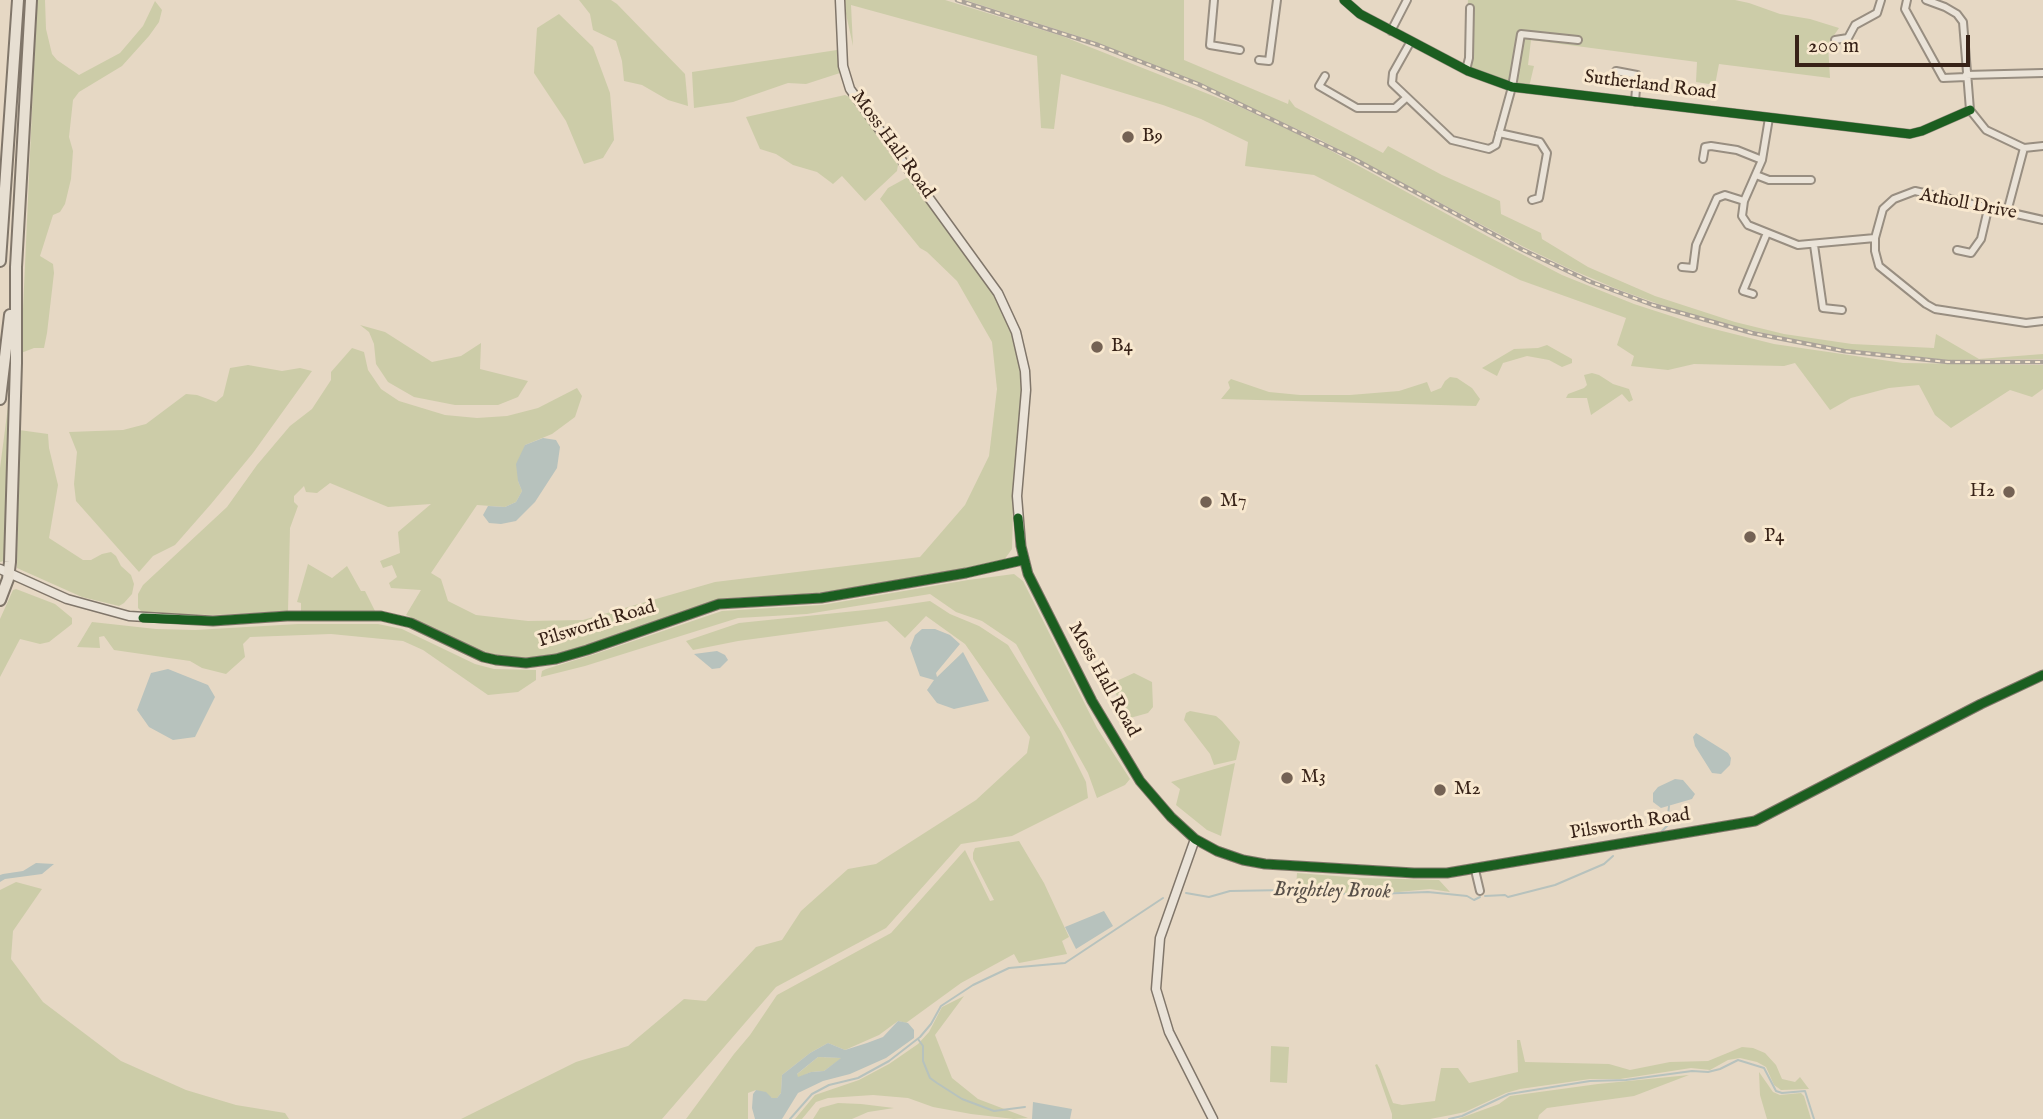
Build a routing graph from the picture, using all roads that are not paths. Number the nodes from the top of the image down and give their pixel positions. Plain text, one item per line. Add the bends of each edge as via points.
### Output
1 (18, 0) edge
2 (31, 0) edge
3 (839, 0) edge
4 (1214, 0) edge
5 (1277, 0) edge
6 (1344, 0) edge
7 (1407, 0) edge
8 (1881, 0) edge
9 (1907, 0) edge
10 (1926, 0) edge
11 (1470, 8) dead end
12 (1391, 31) junction
13 (1577, 40) dead end
14 (1836, 40) dead end
15 (1411, 41) junction
16 (1240, 50) dead end
17 (1259, 60) dead end
18 (1466, 70) junction
19 (1616, 71) dead end
20 (2043, 73) edge
21 (1325, 76) dead end
22 (1966, 76) junction
23 (1512, 87) junction
24 (1406, 98) junction
25 (1635, 102) junction
26 (1969, 110) junction
27 (1769, 118) junction
28 (1499, 133) junction
29 (2043, 146) edge
30 (2024, 148) junction
31 (1703, 159) dead end
32 (1762, 160) junction
33 (1756, 175) junction
34 (1811, 180) dead end
35 (1532, 200) dead end
36 (1744, 201) junction
37 (1988, 209) junction
38 (2007, 212) junction
39 (2043, 220) edge
40 (1767, 233) junction
41 (1875, 237) junction
42 (1814, 245) junction
43 (1957, 250) dead end
44 (0, 261) edge
45 (16, 267) junction
46 (1682, 267) dead end
47 (1753, 295) dead end
48 (1842, 310) dead end
49 (2043, 321) edge
50 (0, 399) edge
51 (1023, 560) junction
52 (4, 572) edge
53 (0, 600) edge
54 (2043, 675) edge
55 (1195, 839) junction
56 (1475, 870) junction
57 (1479, 891) dead end
58 (1213, 1119) edge

1 - 44 highway
2 - 45 highway
3 - 51 street, Moss Hall Road via 850,89 998,293 1016,332 1026,390 1017,496
4 - 16 street via 1210,45
5 - 17 street via 1269,61
6 - 12 street, Sutherland Road
7 - 12 street
8 - 14 street via 1877,13 1855,25 1848,38
9 - 22 street via 1906,9 1943,79
10 - 22 street via 1945,6 1963,22
11 - 18 street
12 - 15 street, Sutherland Road
13 - 23 street via 1521,34
15 - 18 street, Sutherland Road
15 - 24 street via 1392,83
18 - 23 street, Sutherland Road
19 - 25 street via 1637,75
20 - 22 street
21 - 24 street via 1319,86 1357,108 1395,107
22 - 26 street
23 - 25 street, Sutherland Road
23 - 28 street
24 - 28 street via 1452,140 1489,149 1496,145
25 - 27 street, Sutherland Road
26 - 27 street, Sutherland Road via 1910,134
26 - 30 street via 1986,130
27 - 32 street
28 - 35 street via 1540,142 1547,153 1539,198
29 - 30 street
30 - 38 street
31 - 32 street via 1705,147 1711,146
32 - 33 street
33 - 34 street via 1769,180
33 - 36 street
36 - 40 street via 1744,221
36 - 46 street via 1726,195 1717,198 1696,245 1693,268
37 - 38 street, Atholl Drive
37 - 41 street, Atholl Drive via 1915,191 1883,209
37 - 43 street via 1981,239 1971,253
38 - 39 street, Atholl Drive
40 - 42 street via 1790,243
40 - 47 street via 1743,291
41 - 42 street
41 - 49 street via 1879,266 1935,309 2026,323
42 - 48 street via 1823,308
45 - 50 highway
45 - 52 highway via 16,363
51 - 52 street, Pilsworth Road via 821,598 719,604 587,650 526,663 482,657 411,623 365,615 213,621 143,618 87,606
51 - 55 street, Moss Hall Road via 1083,684 1140,782
52 - 53 highway
54 - 56 street, Pilsworth Road via 1755,821
55 - 56 street, Pilsworth Road via 1243,860 1284,866 1415,873
55 - 58 street via 1160,938 1156,989 1169,1032
56 - 57 street

